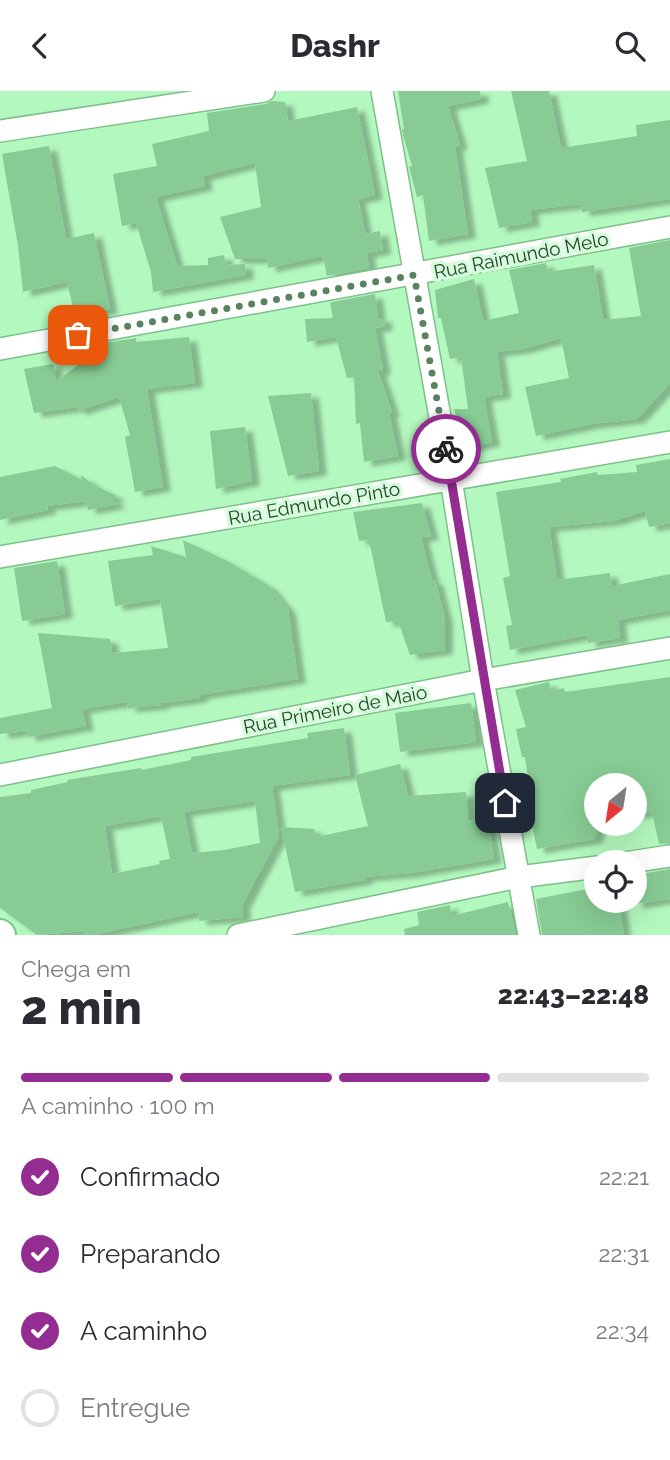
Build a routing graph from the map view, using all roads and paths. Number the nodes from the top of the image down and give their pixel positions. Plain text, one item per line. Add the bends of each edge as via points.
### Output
1 (264, 91) edge
2 (382, 91) edge
3 (190, 97) edge
4 (0, 131) edge
5 (670, 227) edge
6 (414, 275) junction
7 (0, 349) edge
8 (670, 442) edge
9 (451, 479) junction
10 (0, 557) edge
11 (670, 648) edge
12 (483, 680) junction
13 (0, 775) edge
14 (670, 856) edge
15 (647, 860) edge
16 (584, 869) edge
17 (519, 877) junction
18 (317, 928) edge
19 (238, 935) edge
20 (529, 935) edge

1 - 3 street
2 - 6 street
3 - 4 street
5 - 6 street, Rua Raimundo Melo
6 - 7 street, Rua Raimundo Melo
6 - 9 street
8 - 9 street, Rua Edmundo Pinto
9 - 10 street, Rua Edmundo Pinto
9 - 12 street
11 - 12 street, Rua Primeiro de Maio
12 - 13 street, Rua Primeiro de Maio
12 - 17 street
14 - 15 street
16 - 17 street
17 - 18 street
17 - 20 street
18 - 19 street

